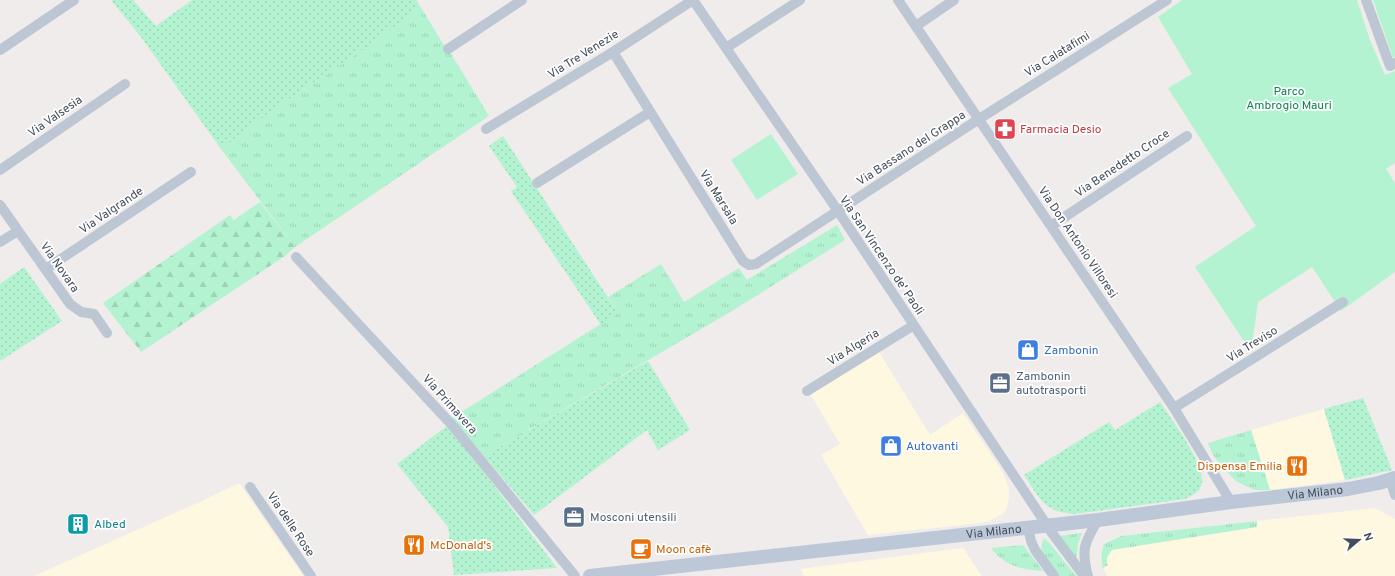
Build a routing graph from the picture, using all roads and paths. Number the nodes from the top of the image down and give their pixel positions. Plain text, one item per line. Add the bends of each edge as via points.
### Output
1 (74, 0) edge
2 (522, 0) edge
3 (693, 0) edge
4 (800, 0) edge
5 (898, 0) edge
6 (954, 0) edge
7 (1167, 0) edge
8 (1366, 0) edge
9 (916, 26) junction
10 (726, 48) junction
11 (448, 49) dead end
12 (0, 50) edge
13 (613, 52) junction
14 (1395, 63) edge
15 (125, 84) dead end
16 (650, 112) junction
17 (979, 120) junction
18 (486, 129) dead end
19 (1187, 136) dead end
20 (0, 170) edge
21 (191, 172) dead end
22 (537, 183) dead end
23 (0, 204) edge
24 (838, 211) junction
25 (1051, 226) junction
26 (18, 231) junction
27 (0, 242) edge
28 (296, 257) dead end
29 (46, 270) junction
30 (1343, 302) dead end
31 (914, 325) junction
32 (107, 333) dead end
33 (807, 391) dead end
34 (1174, 408) junction
35 (1391, 486) edge
36 (250, 487) dead end
37 (1230, 502) junction
38 (1098, 520) junction
39 (1047, 525) junction
40 (1028, 527) junction
41 (311, 576) edge
42 (575, 576) edge
43 (590, 576) edge
44 (1054, 576) edge
45 (1084, 576) edge
46 (1088, 576) edge

1 - 12 street
2 - 11 street
3 - 10 street, Via San Vincenzo de' Paoli
3 - 13 street, Via Tre Venezie
4 - 10 street
5 - 9 street, Via Don Antonio Villoresi
6 - 9 street
7 - 17 street, Via Calatafimi
8 - 14 street via 1390,66
9 - 17 street, Via Don Antonio Villoresi
10 - 24 street, Via San Vincenzo de' Paoli
13 - 16 street, Via Marsala
13 - 18 street, Via Tre Venezie
15 - 20 street, Via Valsesia
16 - 22 street
16 - 24 street, Via Marsala via 743,261 750,265 756,264
17 - 24 street, Via Bassano del Grappa
17 - 25 street, Via Don Antonio Villoresi
19 - 25 street, Via Benedetto Croce
21 - 29 street, Via Valgrande
23 - 26 street, Via Novara
24 - 31 street, Via San Vincenzo de' Paoli
25 - 34 street, Via Don Antonio Villoresi
26 - 27 street
26 - 29 street, Via Novara
28 - 42 street, Via Primavera via 452,425
29 - 32 street, Via Novara via 70,304 81,312 94,314
30 - 34 street, Via Treviso
31 - 33 street, Via Algeria
31 - 39 street, Via San Vincenzo de' Paoli
34 - 37 street, Via Don Antonio Villoresi
35 - 37 main road, Via Milano
36 - 41 street, Via delle Rose
37 - 38 main road, Via Milano
38 - 39 main road, Via Milano
38 - 46 street via 1084,549
39 - 40 main road, Via Milano
39 - 45 street, Via San Vincenzo de' Paoli
40 - 43 main road, Via Milano
40 - 44 street via 1035,550

